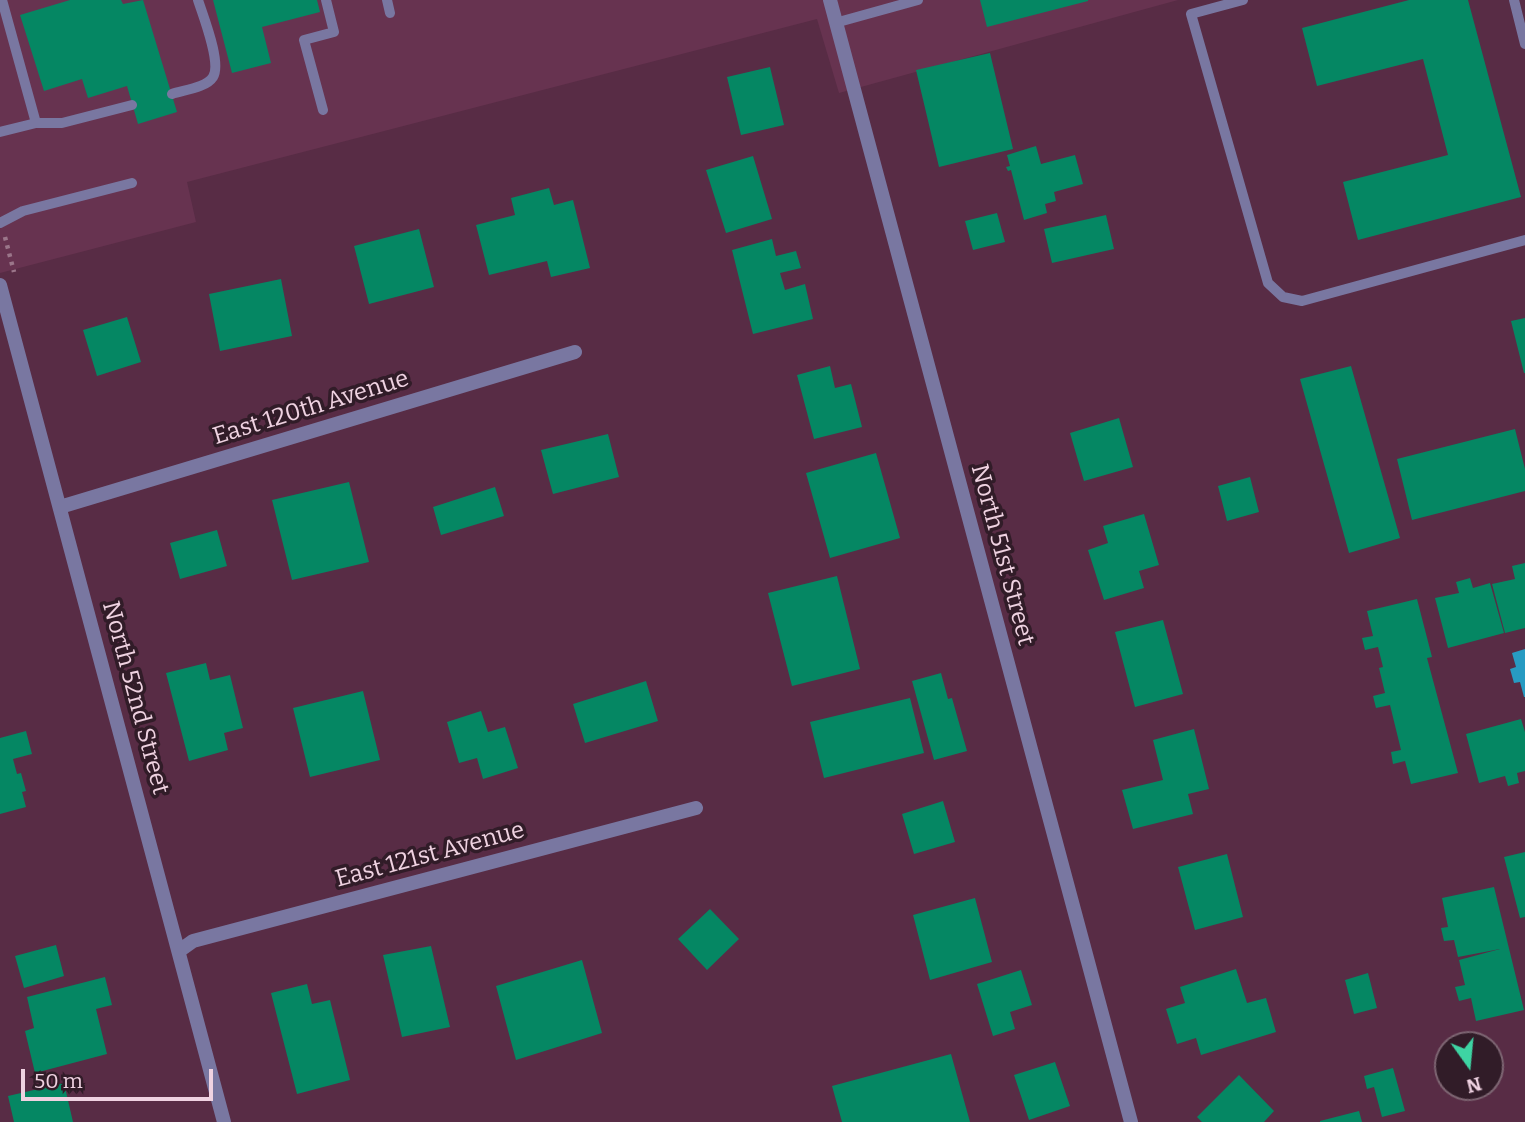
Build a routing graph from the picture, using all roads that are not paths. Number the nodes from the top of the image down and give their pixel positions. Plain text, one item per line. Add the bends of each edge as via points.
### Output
1 (2, 0) edge
2 (198, 0) edge
3 (326, 0) edge
4 (387, 0) edge
5 (830, 0) edge
6 (918, 0) edge
7 (1243, 0) edge
8 (1514, 0) edge
9 (390, 13) dead end
10 (835, 23) junction
11 (1525, 44) edge
12 (172, 94) dead end
13 (132, 105) dead end
14 (323, 110) dead end
15 (36, 123) junction
16 (0, 132) edge
17 (132, 183) dead end
18 (0, 223) edge
19 (1525, 240) edge
20 (1, 287) edge
21 (575, 352) dead end
22 (60, 507) junction
23 (696, 808) dead end
24 (178, 951) junction
25 (224, 1122) edge
26 (1130, 1122) edge

1 - 15 lane
2 - 12 lane via 216,66 213,78
3 - 14 lane via 334,32 304,40
4 - 9 lane
5 - 10 street, North 51st Street
6 - 10 lane
7 - 19 lane via 1191,14 1268,283 1283,297 1301,301 1331,294
8 - 11 lane
10 - 26 street, North 51st Street
13 - 15 lane via 62,123
15 - 16 lane
17 - 18 lane via 23,211
20 - 22 street, North 52nd Street
21 - 22 street, East 120th Avenue
22 - 24 street, North 52nd Street
23 - 24 street, East 121st Avenue via 193,942
24 - 25 street, North 52nd Street

